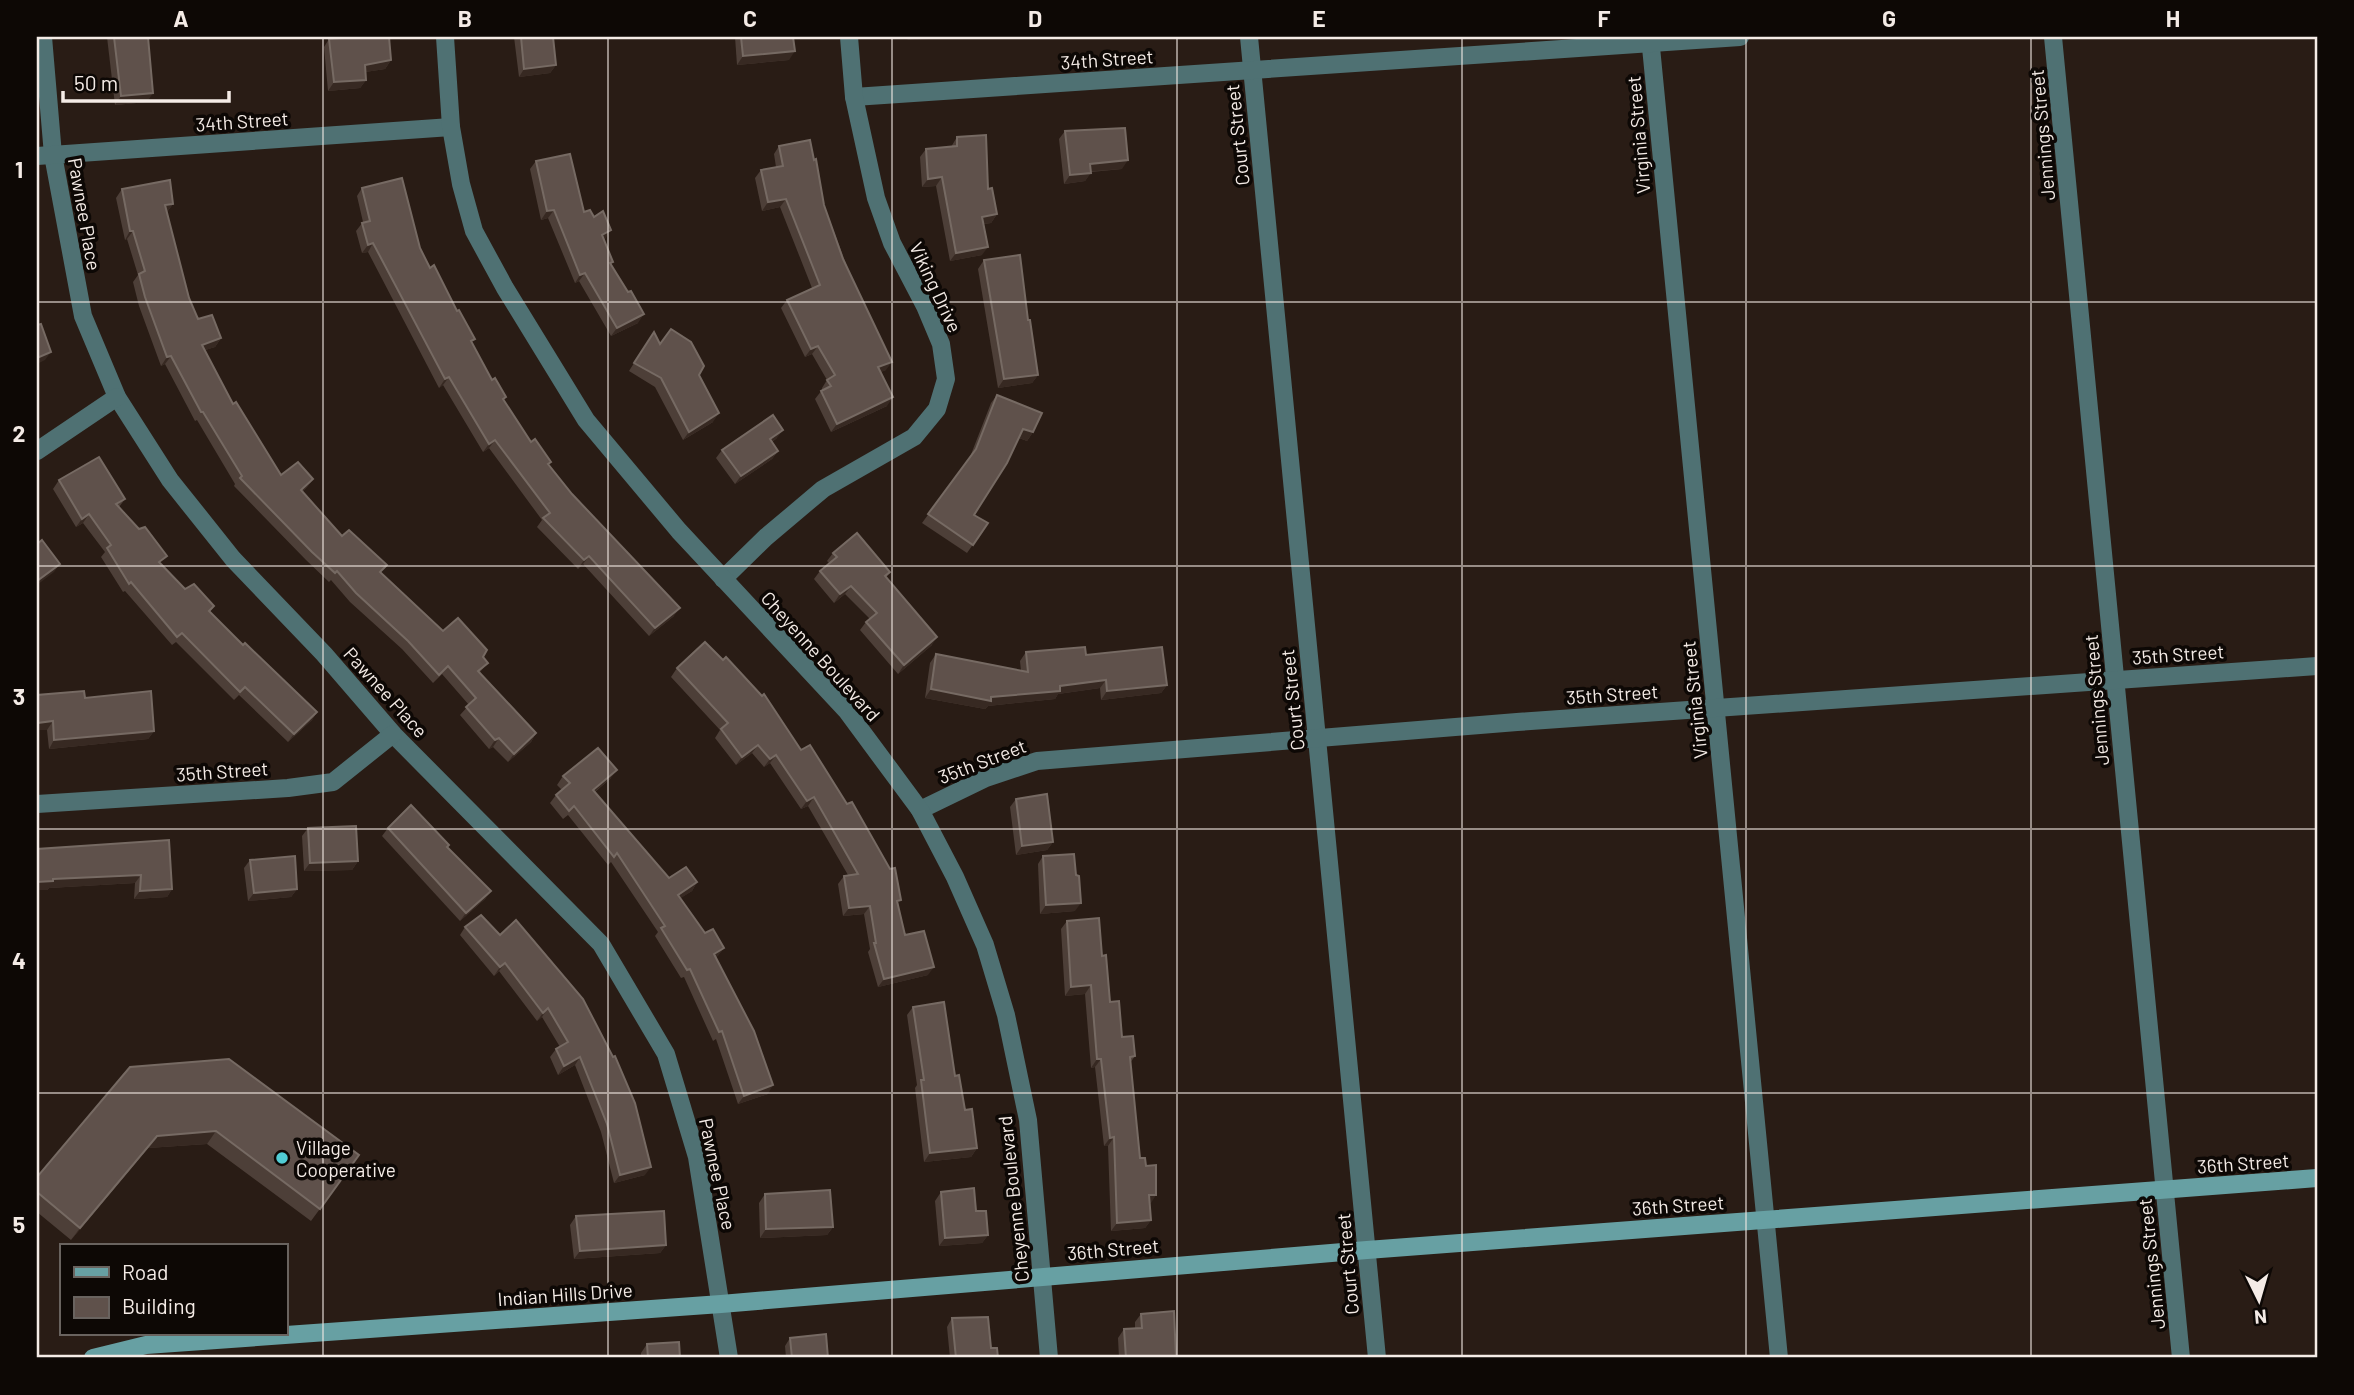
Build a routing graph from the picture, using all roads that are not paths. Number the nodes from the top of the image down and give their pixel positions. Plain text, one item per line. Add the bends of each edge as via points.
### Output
1 (43, 37) edge
2 (445, 37) edge
3 (849, 37) edge
4 (1249, 37) edge
5 (1740, 37) edge
6 (2053, 37) edge
7 (1650, 40) edge
8 (1252, 70) junction
9 (854, 97) junction
10 (451, 127) junction
11 (45, 156) edge
12 (117, 397) junction
13 (37, 451) edge
14 (723, 579) junction
15 (2317, 666) edge
16 (2115, 680) junction
17 (1716, 708) junction
18 (393, 734) junction
19 (1317, 737) junction
20 (37, 804) edge
21 (920, 810) junction
22 (2317, 1178) edge
23 (2164, 1190) junction
24 (1765, 1220) junction
25 (1367, 1250) junction
26 (1042, 1276) junction
27 (721, 1304) junction
28 (287, 1335) edge
29 (272, 1336) edge
30 (93, 1358) edge
31 (729, 1358) edge
32 (1049, 1358) edge
33 (1377, 1358) edge
34 (1779, 1358) edge
35 (2181, 1358) edge

1 - 11 street, Pawnee Place
2 - 10 street, Cheyenne Boulevard
3 - 9 street, Viking Drive
4 - 8 street, Court Street
5 - 7 street, 34th Street
6 - 16 street, Jennings Street
7 - 8 street, 34th Street
7 - 17 street, Virginia Street
8 - 9 street, 34th Street
8 - 19 street, Court Street
9 - 14 street, Viking Drive via 876,198 892,243 941,344 946,379 937,409 914,437 823,488
10 - 11 street, 34th Street
10 - 14 street, Cheyenne Boulevard via 474,231 505,288 586,420
11 - 12 street, Pawnee Place via 83,316
12 - 13 street
12 - 18 street, Pawnee Place via 170,480 233,559
14 - 21 street, Cheyenne Boulevard via 846,710
15 - 16 street, 35th Street
16 - 17 street, 35th Street
16 - 23 street, Jennings Street
17 - 19 street, 35th Street
17 - 24 street, Virginia Street
18 - 20 street, 35th Street via 333,782
18 - 27 street, Pawnee Place via 601,944 666,1054 696,1157
19 - 21 street, 35th Street via 1037,761 986,778
19 - 25 street, Court Street
21 - 26 street, Cheyenne Boulevard via 985,945 1006,1015 1028,1120
22 - 23 main road, 36th Street
23 - 24 main road, 36th Street
23 - 35 street, Jennings Street
24 - 25 main road, 36th Street
24 - 34 street, Virginia Street
25 - 26 main road, 36th Street
25 - 33 street, Court Street
26 - 27 main road, Indian Hills Drive
26 - 32 street, Cheyenne Boulevard
27 - 28 main road, Indian Hills Drive
27 - 31 street, Pawnee Place
29 - 30 main road, Indian Hills Drive via 146,1345

